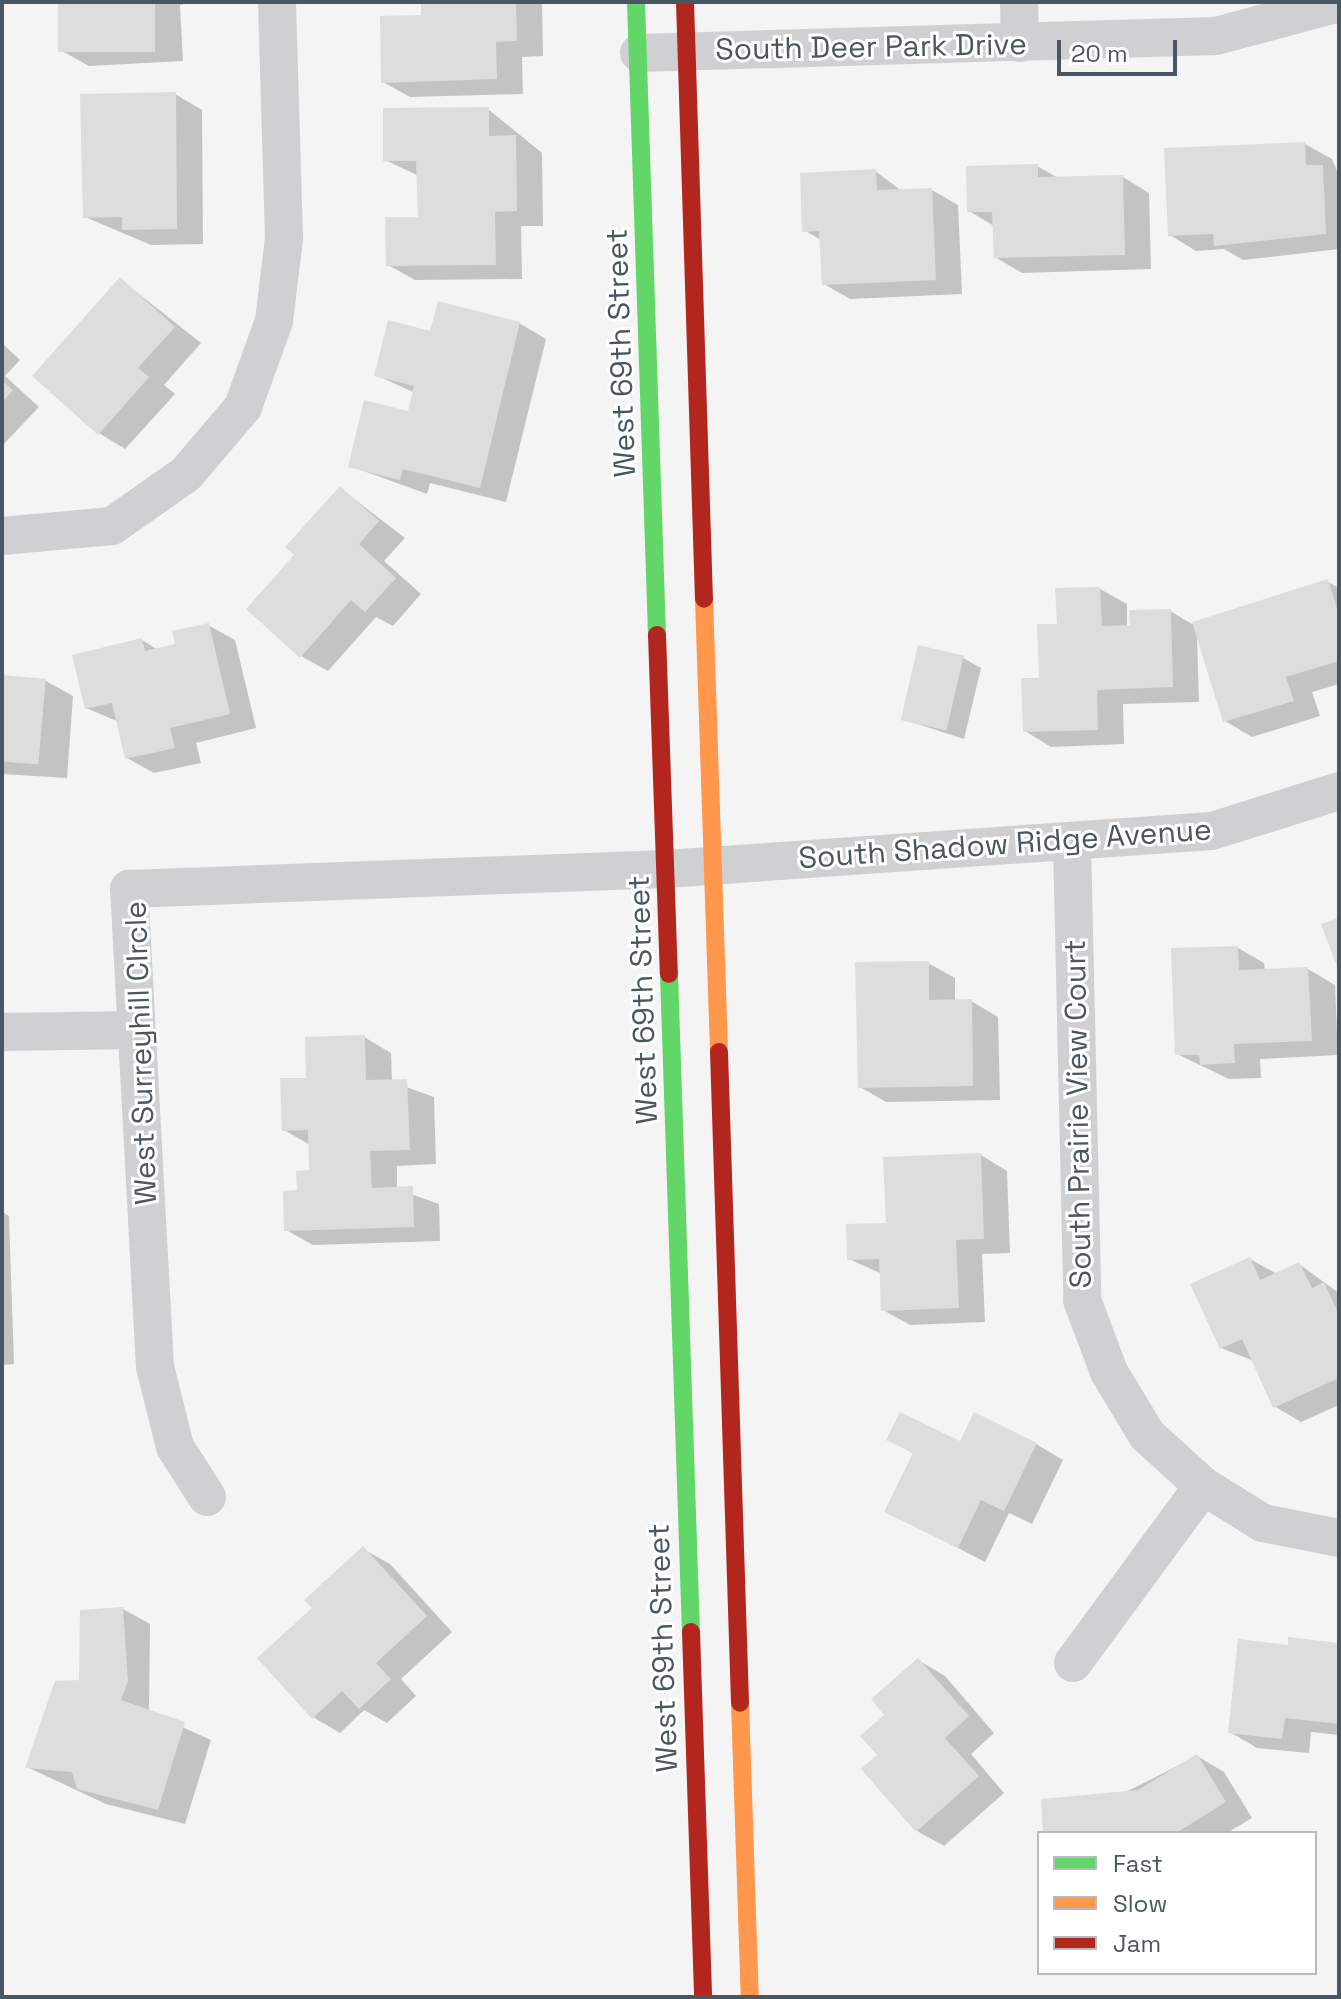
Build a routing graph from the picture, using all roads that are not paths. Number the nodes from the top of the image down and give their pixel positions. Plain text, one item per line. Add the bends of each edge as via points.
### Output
1 (277, 2) edge
2 (636, 2) edge
3 (685, 2) edge
4 (1019, 2) edge
5 (1339, 3) edge
6 (1020, 43) junction
7 (687, 51) junction
8 (639, 53) junction
9 (2, 536) edge
10 (1339, 791) edge
11 (1072, 842) junction
12 (713, 866) junction
13 (666, 869) junction
14 (136, 1030) junction
15 (2, 1032) edge
16 (1203, 1486) junction
17 (207, 1497) dead end
18 (1339, 1538) edge
19 (1073, 1663) dead end
20 (703, 1997) edge
21 (750, 1997) edge

1 - 9 street via 284,238 274,321 243,407 186,474 112,526
2 - 8 main road, West 69th Street
3 - 7 main road
4 - 6 street
5 - 6 street, South Deer Park Drive via 1216,36
6 - 7 street, South Deer Park Drive
7 - 8 street, South Deer Park Drive
7 - 12 main road
8 - 13 main road, West 69th Street
10 - 11 street, South Shadow Ridge Avenue via 1212,831
11 - 12 street, South Shadow Ridge Avenue
11 - 16 street, South Prairie View Court via 1082,1300 1109,1372 1147,1435
12 - 13 street, South Shadow Ridge Avenue
12 - 21 main road
13 - 14 street, West Surreyhill CIrcle via 129,889
13 - 20 main road, West 69th Street
14 - 15 street
14 - 17 street, West Surreyhill CIrcle via 155,1367 175,1447
16 - 18 street, South Prairie View Court via 1263,1523
16 - 19 street

